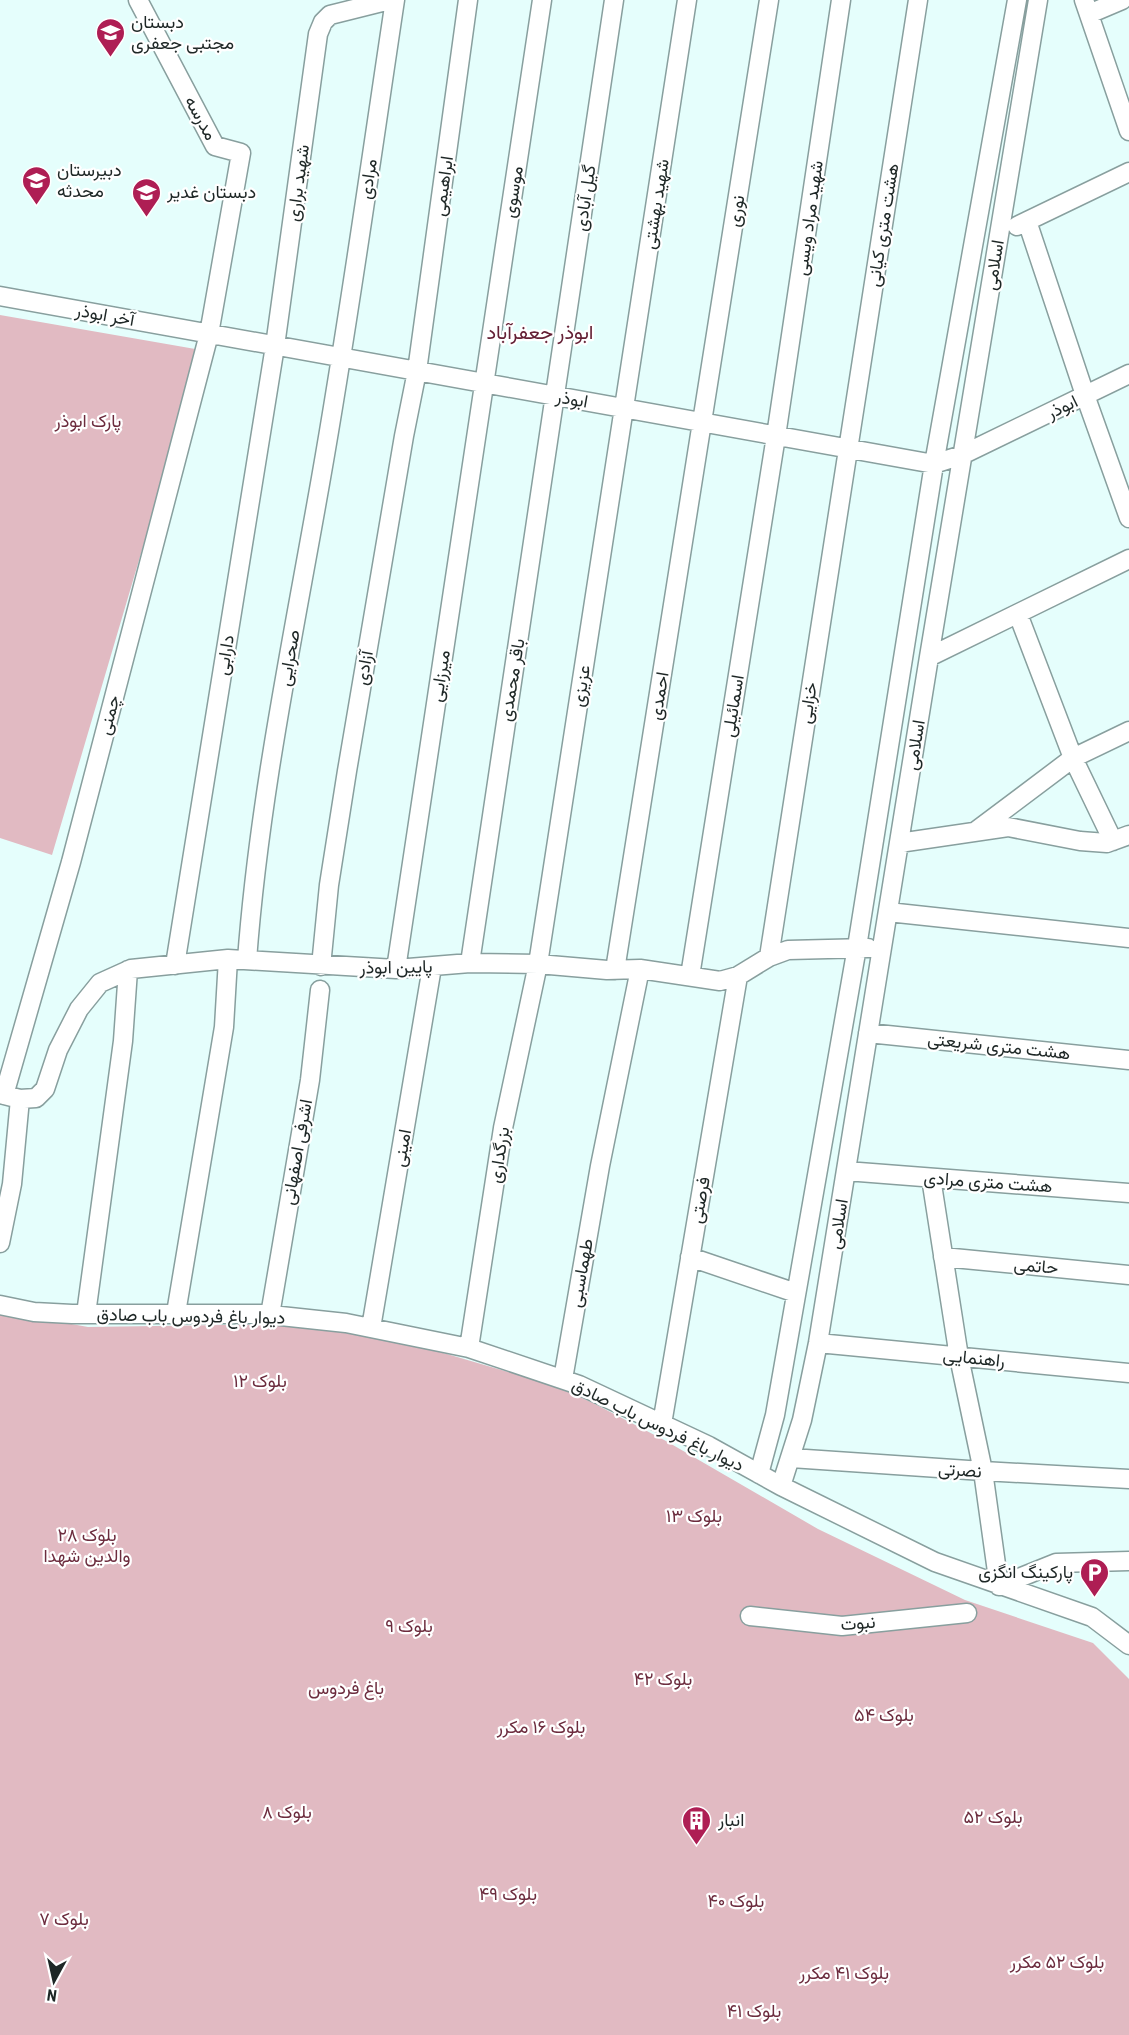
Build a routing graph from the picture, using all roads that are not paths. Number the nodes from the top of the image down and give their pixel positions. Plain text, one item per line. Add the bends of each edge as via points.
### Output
1 (138, 0) edge
2 (390, 0) edge
3 (395, 0) edge
4 (468, 0) edge
5 (542, 0) edge
6 (614, 0) edge
7 (687, 0) edge
8 (769, 0) edge
9 (841, 0) edge
10 (918, 0) edge
11 (1017, 0) edge
12 (1038, 0) edge
13 (1122, 0) edge
14 (1087, 7) edge
15 (1129, 131) edge
16 (1129, 172) edge
17 (1027, 221) junction
18 (999, 234) junction
19 (0, 296) edge
20 (209, 334) junction
21 (275, 346) junction
22 (342, 358) junction
23 (417, 371) junction
24 (1129, 374) edge
25 (484, 384) junction
26 (1085, 395) junction
27 (555, 396) junction
28 (624, 409) junction
29 (703, 423) junction
30 (776, 436) junction
31 (848, 449) junction
32 (962, 455) junction
33 (934, 464) junction
34 (1129, 518) edge
35 (1129, 559) edge
36 (1018, 614) junction
37 (929, 657) junction
38 (1129, 730) edge
39 (1073, 758) junction
40 (975, 832) junction
41 (1121, 838) edge
42 (899, 843) junction
43 (888, 912) junction
44 (1129, 939) edge
45 (857, 947) junction
46 (882, 949) junction
47 (769, 957) junction
48 (228, 959) junction
49 (247, 960) junction
50 (470, 963) junction
51 (538, 964) junction
52 (175, 965) junction
53 (321, 966) junction
54 (432, 967) junction
55 (396, 969) junction
56 (615, 969) junction
57 (640, 969) junction
58 (128, 970) junction
59 (690, 976) junction
60 (738, 976) junction
61 (320, 990) dead end
62 (868, 1033) junction
63 (1129, 1060) edge
64 (8, 1096) edge
65 (846, 1171) junction
66 (931, 1178) junction
67 (1129, 1193) edge
68 (0, 1243) edge
69 (690, 1257) junction
70 (943, 1257) junction
71 (1129, 1275) edge
72 (796, 1293) junction
73 (0, 1305) edge
74 (176, 1313) junction
75 (86, 1314) junction
76 (270, 1315) junction
77 (371, 1328) junction
78 (819, 1343) junction
79 (469, 1348) junction
80 (959, 1357) junction
81 (1129, 1373) edge
82 (563, 1379) junction
83 (662, 1424) junction
84 (791, 1458) junction
85 (983, 1471) junction
86 (759, 1474) junction
87 (1129, 1479) edge
88 (781, 1486) junction
89 (1129, 1561) edge
90 (999, 1586) junction
91 (967, 1613) dead end
92 (750, 1616) dead end
93 (1129, 1645) edge

1 - 20 street, مدرسه via 214,146 241,153
2 - 21 street, شهید براری via 330,15 318,34
3 - 22 street, مرادی
4 - 23 street, ابراهیمی
5 - 25 street, موسوی
6 - 27 street, گیل آبادی
7 - 28 street, شهید بهشتی
8 - 29 street, نوری
9 - 30 street, شهید مراد ویسی
10 - 31 street, هشت متری کیانی
11 - 33 street, اسلامی
12 - 18 street, اسلامی
13 - 14 street
14 - 15 street
16 - 17 street
17 - 18 street
17 - 26 street
18 - 32 street, اسلامی
19 - 20 street, آخر ابوذر
20 - 21 street, ابوذر
20 - 64 street, چمنی
21 - 22 street, ابوذر
21 - 52 street, دارابی
22 - 23 street, ابوذر
22 - 49 street, صحرایی via 270,764 251,899
23 - 25 street, ابوذر
23 - 53 street, آزادی via 347,771
24 - 26 street, ابوذر
25 - 27 street, ابوذر
25 - 55 street, میرزایی
26 - 32 street, ابوذر
26 - 34 street
27 - 28 street, ابوذر
27 - 50 street, باقر محمدی
28 - 29 street, ابوذر
28 - 51 street, عزیزی
29 - 30 street, ابوذر
29 - 56 street, احمدی
30 - 31 street, ابوذر
30 - 59 street, اسمائیلی
31 - 33 street, ابوذر
31 - 47 street, خزایی
32 - 33 street, ابوذر
32 - 37 street, اسلامی
33 - 45 street, اسلامی
35 - 36 street
36 - 37 street
36 - 39 street
37 - 42 street, اسلامی
38 - 39 street
39 - 40 street
39 - 41 street
40 - 41 street via 1008,827 1080,841 1107,843
40 - 42 street
42 - 43 street, اسلامی
43 - 44 street
43 - 46 street, اسلامی
45 - 46 street, پایین ابوذر
45 - 47 street, پایین ابوذر via 788,950
45 - 72 street, اسلامی
46 - 62 street, اسلامی
47 - 60 street, پایین ابوذر
48 - 49 street, پایین ابوذر
48 - 52 street, پایین ابوذر
48 - 74 street via 224,1027
49 - 53 street, پایین ابوذر
50 - 51 street, پایین ابوذر
50 - 54 street, پایین ابوذر
51 - 56 street, پایین ابوذر
51 - 79 street, بزرگداری via 503,1128
52 - 58 street, پایین ابوذر
53 - 55 street, پایین ابوذر
54 - 55 street, پایین ابوذر
54 - 77 street, امینی
56 - 57 street, پایین ابوذر
57 - 59 street, پایین ابوذر
57 - 82 street, طهماسبی
58 - 64 street, پایین ابوذر via 99,983 79,1009 58,1050 45,1089 36,1098
58 - 75 street via 123,1041
59 - 60 street, پایین ابوذر via 720,981
60 - 69 street, فرصتی
61 - 76 street, اشرفی اصفهانی via 310,1080
62 - 63 street, هشت متری شریعتی
62 - 65 street, اسلامی
64 - 68 street, چمنی via 12,1184
65 - 66 street, هشت متری مرادی
65 - 78 street, اسلامی
66 - 67 street, هشت متری مرادی
66 - 70 street
69 - 72 street
69 - 83 street, فرصتی
70 - 71 street, حاتمی
70 - 80 street
72 - 86 street, اسلامی via 775,1415
73 - 75 street, دیوار باغ فردوس باب صادق via 34,1312
74 - 75 street, دیوار باغ فردوس باب صادق
74 - 76 street, دیوار باغ فردوس باب صادق
76 - 77 street, دیوار باغ فردوس باب صادق
77 - 79 street, دیوار باغ فردوس باب صادق
78 - 80 street, راهنمایی
78 - 84 street, اسلامی
79 - 82 street, دیوار باغ فردوس باب صادق
80 - 81 street, راهنمایی
80 - 85 street
82 - 83 street, دیوار باغ فردوس باب صادق
83 - 86 street, دیوار باغ فردوس باب صادق
84 - 85 street, نصرتی
84 - 88 street, اسلامی
85 - 87 street, نصرتی
85 - 90 street
86 - 88 street, دیوار باغ فردوس باب صادق
88 - 90 street, دیوار باغ فردوس باب صادق via 935,1562
89 - 90 street via 1056,1563
90 - 93 street, دیوار باغ فردوس باب صادق via 1092,1617
91 - 92 street, نبوت via 842,1626

